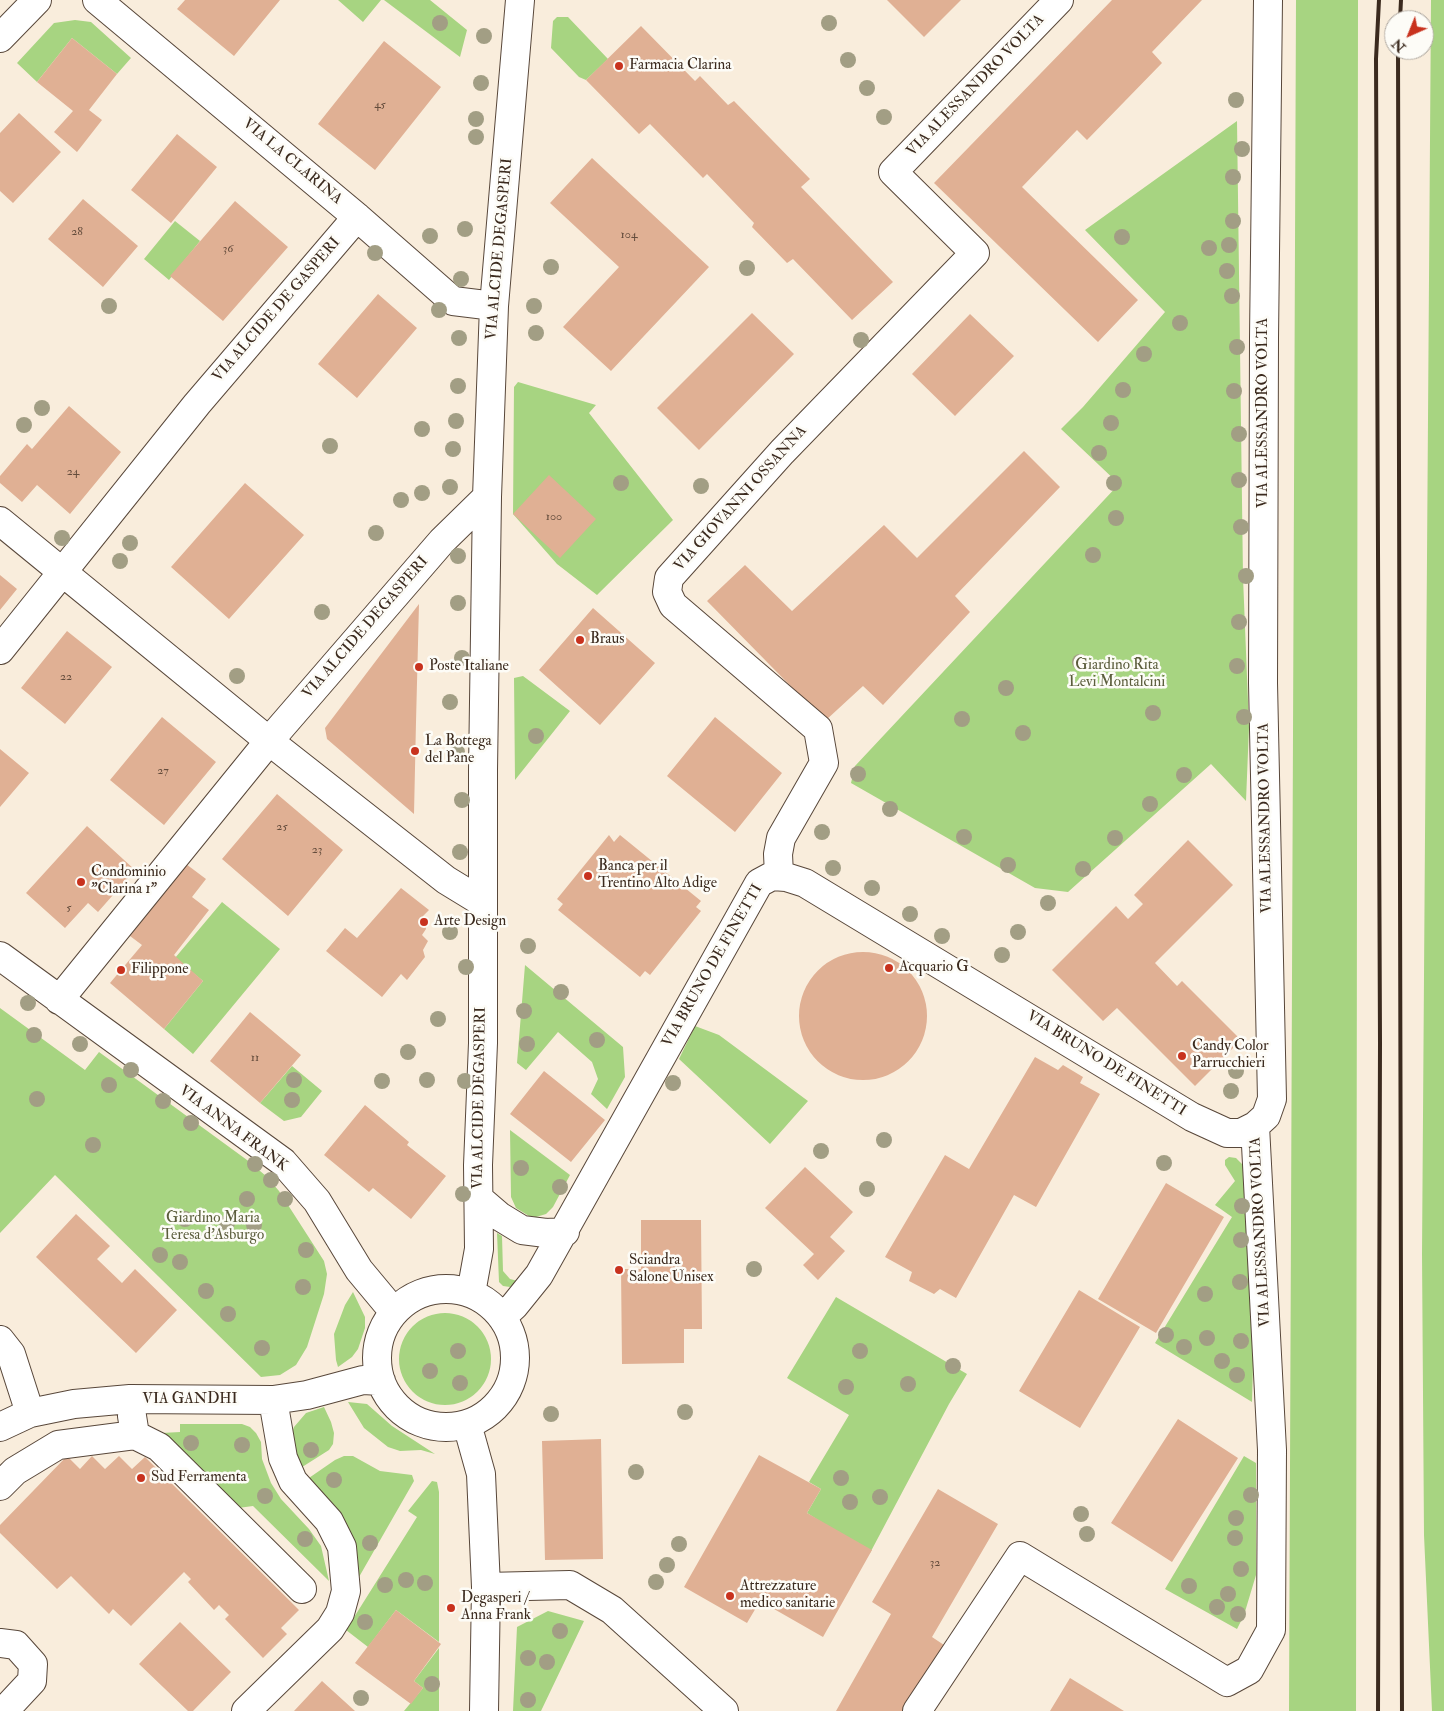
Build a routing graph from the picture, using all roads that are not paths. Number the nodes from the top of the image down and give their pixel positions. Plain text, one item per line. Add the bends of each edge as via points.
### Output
1 (37, 0) edge
2 (97, 0) edge
3 (520, 0) edge
4 (1058, 0) edge
5 (1268, 0) edge
6 (0, 38) edge
7 (893, 172) joint
8 (357, 217) junction
9 (494, 306) junction
10 (487, 498) junction
11 (0, 521) edge
12 (62, 573) junction
13 (0, 650) edge
14 (269, 741) junction
15 (779, 875) junction
16 (482, 902) junction
17 (0, 956) edge
18 (60, 1000) junction
19 (1255, 1126) junction
20 (478, 1198) junction
21 (565, 1232) junction
22 (471, 1293) junction
23 (394, 1312) junction
24 (502, 1317) junction
25 (0, 1340) edge
26 (381, 1381) junction
27 (130, 1399) junction
28 (273, 1400) junction
29 (30, 1413) junction
30 (466, 1424) junction
31 (0, 1427) edge
32 (135, 1435) junction
33 (0, 1486) edge
34 (486, 1587) junction
35 (302, 1589) dead end
36 (0, 1643) edge
37 (4, 1711) edge
38 (246, 1711) edge
39 (484, 1711) edge
40 (724, 1711) edge
41 (916, 1711) edge

1 - 6 street
2 - 8 street, VIA LA CLARINA
3 - 9 street, VIA ALCIDE DEGASPERI
4 - 7 street, VIA ALESSANDRO VOLTA
5 - 19 street, VIA ALESSANDRO VOLTA via 1263,683 1272,1099 1266,1116
7 - 15 street, VIA GIOVANNI OSSANNA via 975,254 782,452 669,578 667,592 673,605 818,729 824,763 781,838
8 - 9 street, VIA LA CLARINA via 453,301
8 - 12 street, VIA ALCIDE DE GASPERI via 197,404
9 - 10 street, VIA ALCIDE DEGASPERI
10 - 14 street, VIA ALCIDE DEGASPERI via 442,541
10 - 16 street, VIA ALCIDE DEGASPERI
11 - 12 street
12 - 13 street
12 - 14 street
14 - 16 street via 446,880
14 - 18 street
15 - 19 street, VIA BRUNO DE FINETTI via 805,883 1192,1117 1227,1133 1241,1133
15 - 21 street, VIA BRUNO DE FINETTI via 759,882
16 - 20 street, VIA ALCIDE DEGASPERI via 483,1043
17 - 18 street, VIA ANNA FRANK
18 - 23 street, VIA ANNA FRANK via 283,1162 317,1201 359,1270
19 - 41 street, VIA ALESSANDRO VOLTA via 1272,1450 1271,1630 1249,1670 1228,1682 1020,1556
20 - 21 street via 522,1230
20 - 22 street, VIA ALCIDE DEGASPERI via 479,1249
21 - 24 street, VIA BRUNO DE FINETTI via 539,1274
22 - 23 street via 434,1289 407,1300
22 - 24 street via 488,1302
23 - 26 street via 382,1330 377,1350
24 - 30 street via 515,1347 512,1380 495,1407
25 - 29 street via 11,1354
26 - 28 street, VIA GANDHI via 363,1380
26 - 30 street via 390,1398 410,1417 438,1427
27 - 28 street, VIA GANDHI
27 - 29 street, VIA GANDHI via 74,1404
27 - 32 street
28 - 38 street via 283,1458 292,1481 329,1521 342,1547 346,1591 340,1613 330,1629
29 - 31 street, VIA GANDHI
30 - 34 street via 481,1474
32 - 33 street via 58,1445 15,1471
32 - 35 street via 159,1447
34 - 39 street
34 - 40 street via 570,1585 612,1610
36 - 37 street via 16,1646 33,1664 32,1680

